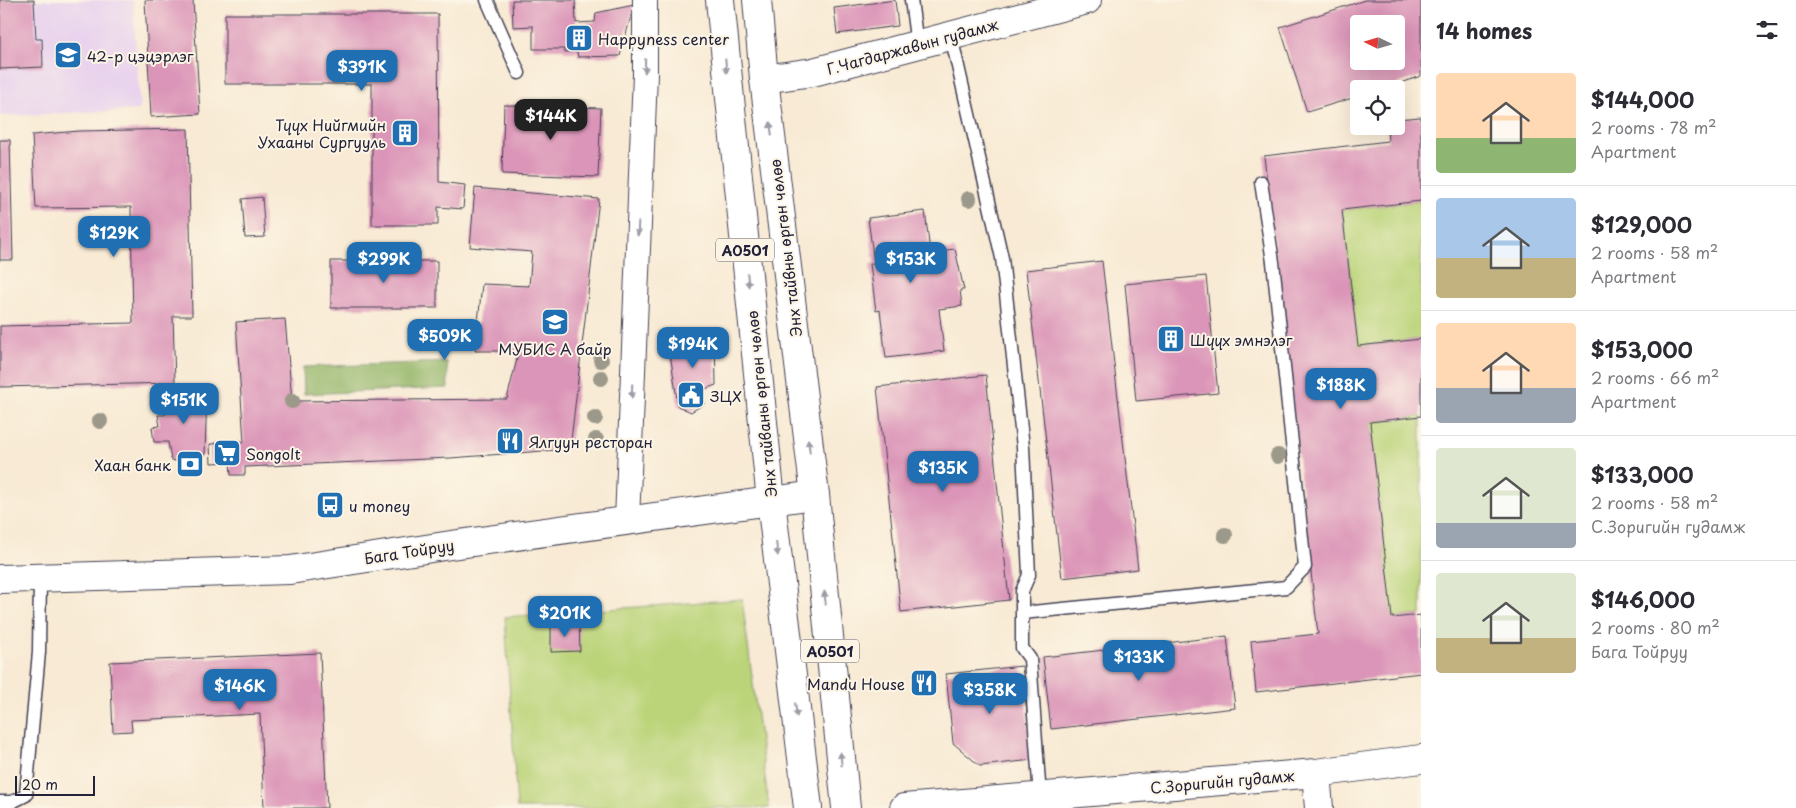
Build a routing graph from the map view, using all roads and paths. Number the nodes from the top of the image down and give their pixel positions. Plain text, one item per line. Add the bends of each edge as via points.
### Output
1 (487, 0) edge
2 (645, 0) edge
3 (720, 0) edge
4 (757, 0) edge
5 (911, 0) edge
6 (1087, 0) edge
7 (951, 36) junction
8 (916, 45) junction
9 (519, 73) dead end
10 (764, 79) junction
11 (1261, 182) dead end
12 (815, 495) junction
13 (771, 500) junction
14 (626, 521) junction
15 (40, 578) junction
16 (0, 579) edge
17 (1022, 613) junction
18 (1421, 759) edge
19 (1316, 773) junction
20 (1040, 797) junction
21 (0, 802) edge
22 (808, 808) edge
23 (846, 808) edge
24 (904, 808) edge
25 (1319, 808) edge

1 - 9 lane
2 -> 14 street via 645,75
3 -> 13 main road, Энх тайваны өргөн чөлөө / A0501
4 - 10 main road, Энх тайвны өргөн чөлөө / A0501
5 - 8 lane
6 - 7 main road, Г.Чагдаржавын гудамж
7 - 8 main road, Г.Чагдаржавын гудамж
7 - 17 lane via 1002,258 1023,447 1030,575 1022,591
8 - 10 main road, Г.Чагдаржавын гудамж via 813,72
12 -> 10 main road, Энх тайвны өргөн чөлөө / A0501
11 - 17 lane via 1273,262 1305,567 1286,587
12 - 13 main road, Бага Тойруу
23 -> 12 main road, A0501
13 - 14 main road, Бага Тойруу
13 -> 22 main road, Энх тайваны өргөн чөлөө / A0501
14 - 15 main road, Бага Тойруу via 290,570
15 - 16 main road, Бага Тойруу
15 - 21 lane via 39,652 26,795 12,802
17 - 20 lane via 1022,648 1030,659
18 - 19 main road, С.Зоригийн гудамж
19 - 20 main road, С.Зоригийн гудамж
19 - 25 main road
20 - 24 main road, С.Зоригийн гудамж

